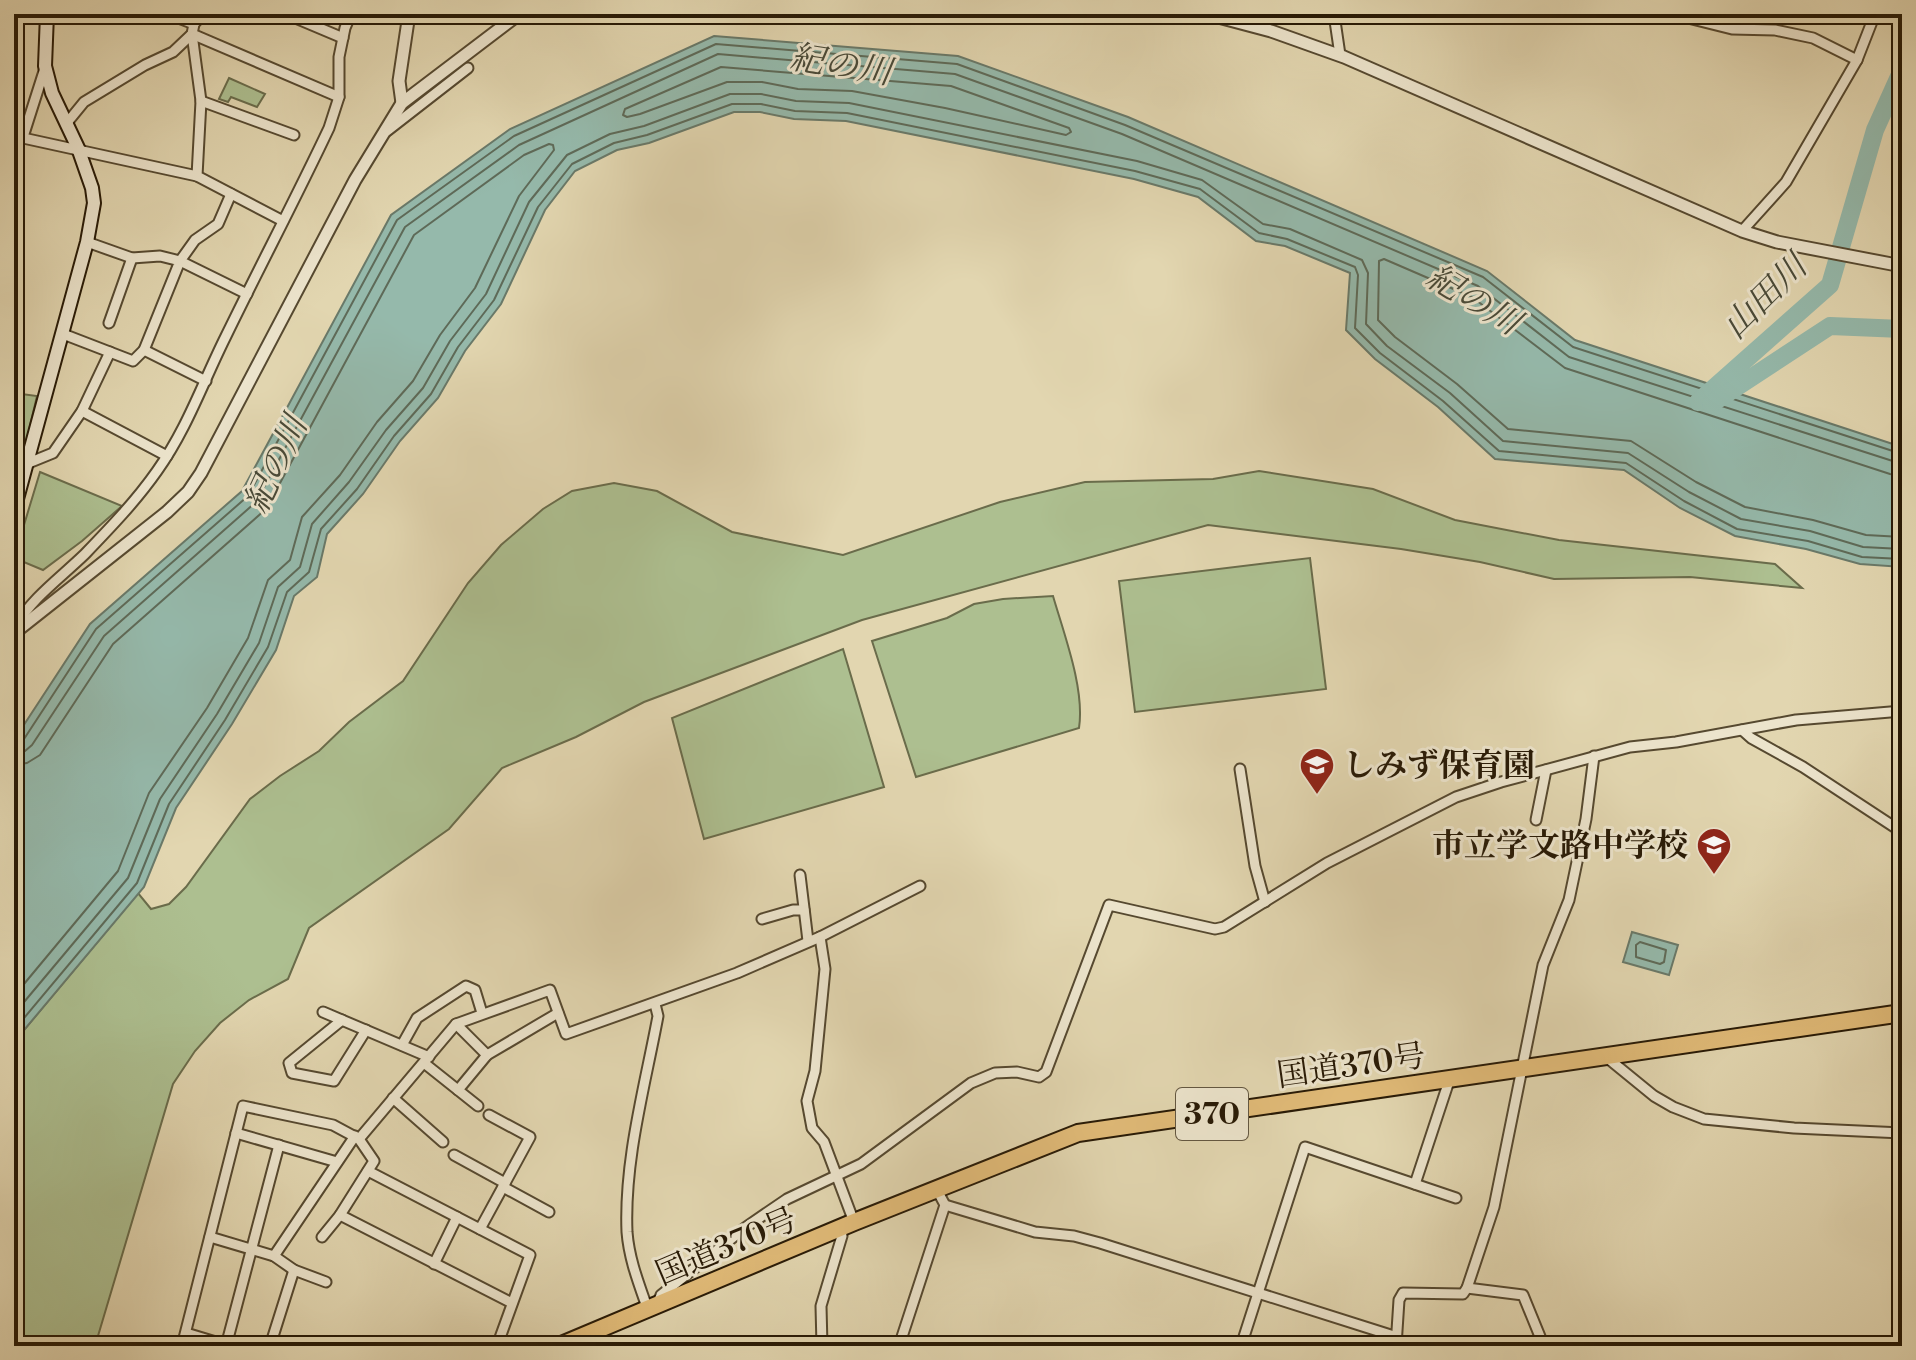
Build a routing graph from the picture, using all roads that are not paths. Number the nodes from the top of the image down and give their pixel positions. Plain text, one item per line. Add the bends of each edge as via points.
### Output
1 (47, 14) edge
2 (168, 14) edge
3 (203, 14) edge
4 (286, 14) edge
5 (351, 14) edge
6 (409, 14) edge
7 (519, 14) edge
8 (1207, 14) edge
9 (1334, 14) edge
10 (1672, 14) edge
11 (1875, 14) edge
12 (1702, 18) edge
13 (193, 29) junction
14 (343, 38) junction
15 (1340, 55) junction
16 (1857, 60) junction
17 (45, 66) junction
18 (468, 68) dead end
19 (339, 97) junction
20 (201, 101) junction
21 (402, 103) junction
22 (66, 124) junction
23 (294, 135) dead end
24 (18, 136) edge
25 (378, 138) junction
26 (78, 148) junction
27 (197, 176) junction
28 (231, 194) junction
29 (283, 221) junction
30 (1742, 231) junction
31 (87, 242) junction
32 (132, 258) junction
33 (180, 261) junction
34 (1902, 266) edge
35 (247, 294) junction
36 (109, 323) dead end
37 (63, 334) junction
38 (144, 350) junction
39 (110, 352) junction
40 (206, 381) junction
41 (82, 411) junction
42 (167, 456) junction
43 (26, 464) junction
44 (14, 510) edge
45 (14, 630) edge
46 (1902, 711) edge
47 (1742, 730) junction
48 (1594, 756) junction
49 (1240, 769) dead end
50 (1546, 770) junction
51 (1536, 820) dead end
52 (1902, 832) edge
53 (800, 875) dead end
54 (920, 886) dead end
55 (1265, 902) junction
56 (804, 910) junction
57 (762, 919) dead end
58 (820, 937) junction
59 (808, 941) junction
60 (655, 1004) junction
61 (323, 1012) dead end
62 (482, 1013) junction
63 (558, 1013) junction
64 (1902, 1013) edge
65 (342, 1020) junction
66 (456, 1024) junction
67 (366, 1030) junction
68 (402, 1045) junction
69 (487, 1055) junction
70 (1605, 1056) junction
71 (426, 1060) junction
72 (1523, 1068) junction
73 (1450, 1078) junction
74 (458, 1090) junction
75 (393, 1098) junction
76 (478, 1106) dead end
77 (489, 1115) dead end
78 (236, 1133) junction
79 (1902, 1133) edge
80 (357, 1137) junction
81 (443, 1142) dead end
82 (279, 1145) junction
83 (454, 1155) dead end
84 (337, 1162) junction
85 (368, 1171) junction
86 (836, 1176) junction
87 (1415, 1184) junction
88 (504, 1185) junction
89 (941, 1197) junction
90 (1456, 1198) dead end
91 (531, 1202) junction
92 (549, 1212) dead end
93 (524, 1214) dead end
94 (340, 1215) junction
95 (457, 1217) junction
96 (847, 1225) junction
97 (480, 1229) junction
98 (210, 1237) junction
99 (322, 1237) dead end
100 (252, 1249) junction
101 (274, 1256) junction
102 (434, 1264) junction
103 (294, 1270) junction
104 (326, 1282) dead end
105 (1467, 1288) junction
106 (1257, 1293) junction
107 (512, 1303) junction
108 (652, 1308) junction
109 (186, 1333) junction
110 (1396, 1342) edge
111 (182, 1346) edge
112 (227, 1346) edge
113 (270, 1346) edge
114 (497, 1346) edge
115 (559, 1346) edge
116 (822, 1346) edge
117 (899, 1346) edge
118 (1241, 1346) edge
119 (1538, 1346) edge

1 - 17 main road
2 - 13 street
3 - 13 street
4 - 14 street
5 - 14 street
6 - 21 street via 399,81
7 - 21 street
8 - 15 street
9 - 15 street
10 - 12 street
11 - 16 street
12 - 16 street via 1732,29 1813,38
13 - 19 street
13 - 20 street
13 - 22 street via 173,52 84,102
14 - 19 street
15 - 30 street
16 - 30 street via 1786,182
17 - 22 main road
17 - 24 street
18 - 25 street
19 - 29 street
20 - 23 street
20 - 27 street
21 - 25 street
22 - 26 main road
24 - 26 street
25 - 45 street via 188,492
26 - 27 street
26 - 31 main road via 94,203
27 - 28 street
28 - 29 street
28 - 33 street via 218,224 195,240
29 - 35 street
30 - 34 street
31 - 32 street
31 - 37 main road
32 - 33 street
32 - 36 street
33 - 35 street
33 - 38 street
35 - 40 street
37 - 39 street
37 - 43 main road
38 - 39 street via 133,361
38 - 40 street
39 - 41 street
40 - 42 street
41 - 42 street
41 - 43 street via 53,453
42 - 45 street via 129,506 40,592
43 - 44 main road
46 - 47 street
47 - 48 street
47 - 52 street
48 - 50 street
48 - 72 street via 1569,900 1543,965
49 - 55 street
50 - 51 street
50 - 55 street via 1456,797 1327,863
53 - 56 street
54 - 58 street
55 - 86 street via 1215,929 1109,905 1046,1072 1039,1077 1017,1072 982,1078
56 - 57 street
56 - 59 street
58 - 59 street
58 - 86 street via 825,969 807,1101 812,1128 824,1142
59 - 60 street
60 - 63 street via 566,1034
60 - 108 street via 658,1016 633,1155 628,1220 632,1262
61 - 65 street
62 - 63 street via 550,990
62 - 66 street
62 - 68 street via 475,990 466,986 417,1018
63 - 69 street
64 - 70 highway, 国道370号 / 370
65 - 67 street
65 - 67 street via 289,1063 292,1073 334,1081
66 - 69 street
66 - 71 street
67 - 68 street
68 - 71 street
69 - 74 street
70 - 72 highway, 国道370号 / 370
70 - 79 street via 1654,1096 1704,1119
71 - 74 street
71 - 75 street
72 - 73 highway, 国道370号 / 370
72 - 105 street via 1494,1207
73 - 87 street
73 - 89 highway, 国道370号 / 370 via 1078,1133
74 - 76 street
75 - 80 street
75 - 81 street
77 - 88 street via 530,1137
78 - 80 street via 243,1106 333,1125
78 - 82 street
78 - 98 street
80 - 84 street
80 - 85 street via 374,1161
82 - 84 street
82 - 100 street
83 - 88 street
84 - 101 street
85 - 94 street
85 - 95 street
86 - 96 street
86 - 108 street via 787,1199 746,1227
87 - 90 street
87 - 106 street via 1305,1147
88 - 91 street
88 - 97 street
89 - 96 highway, 国道370号 / 370
89 - 106 street via 1035,1232 1100,1243
89 - 117 street
91 - 92 street
91 - 93 street
94 - 99 street
94 - 102 street
95 - 97 street
95 - 102 street
96 - 108 highway, 国道370号 / 370
96 - 116 street via 821,1306
97 - 107 street via 530,1255
98 - 100 street
98 - 109 street
100 - 101 street
100 - 112 street
101 - 103 street
102 - 107 street
103 - 104 street
103 - 113 street
105 - 110 street via 1463,1294 1403,1293
105 - 119 street via 1523,1295 1541,1339
106 - 110 street
106 - 118 street
107 - 114 street
108 - 115 highway, 国道370号 / 370
109 - 111 street
109 - 112 street

